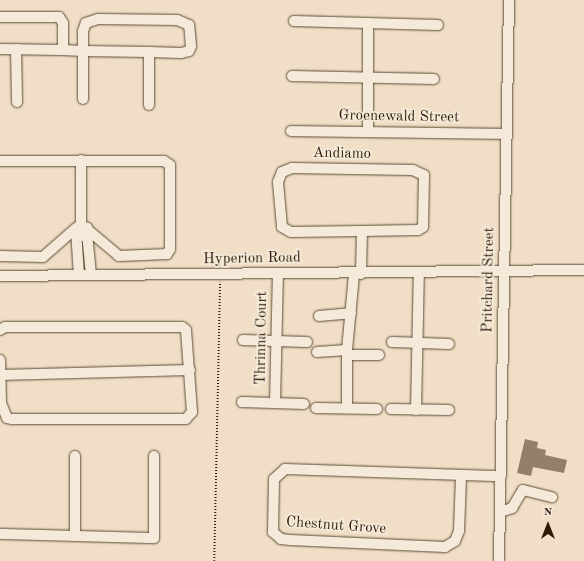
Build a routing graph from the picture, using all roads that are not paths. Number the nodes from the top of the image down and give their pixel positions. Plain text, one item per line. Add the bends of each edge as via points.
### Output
1 (509, 0) edge
2 (0, 17) edge
3 (294, 21) dead end
4 (368, 23) junction
5 (438, 25) dead end
6 (0, 49) edge
7 (16, 49) junction
8 (63, 50) junction
9 (82, 50) junction
10 (149, 52) junction
11 (292, 76) dead end
12 (368, 78) junction
13 (434, 79) dead end
14 (83, 99) dead end
15 (17, 102) dead end
16 (150, 105) dead end
17 (368, 130) junction
18 (291, 131) dead end
19 (506, 134) junction
20 (81, 160) junction
21 (0, 161) edge
22 (82, 230) junction
23 (362, 231) junction
24 (0, 256) edge
25 (584, 270) edge
26 (504, 271) junction
27 (419, 272) junction
28 (278, 273) junction
29 (358, 274) junction
30 (79, 275) junction
31 (91, 275) junction
32 (0, 276) edge
33 (351, 313) junction
34 (319, 316) dead end
35 (0, 330) edge
36 (243, 340) dead end
37 (277, 340) junction
38 (307, 342) dead end
39 (392, 342) dead end
40 (418, 343) junction
41 (449, 344) dead end
42 (317, 352) dead end
43 (347, 352) junction
44 (379, 355) dead end
45 (0, 360) edge
46 (0, 364) edge
47 (190, 370) junction
48 (0, 375) edge
49 (0, 383) edge
50 (242, 402) dead end
51 (0, 403) edge
52 (275, 403) junction
53 (304, 404) dead end
54 (316, 408) dead end
55 (347, 408) junction
56 (376, 409) dead end
57 (391, 409) dead end
58 (416, 410) junction
59 (449, 410) dead end
60 (75, 456) dead end
61 (154, 456) dead end
62 (501, 476) junction
63 (460, 477) junction
64 (552, 497) dead end
65 (500, 512) junction
66 (0, 534) edge
67 (74, 536) junction
68 (499, 561) edge

1 - 19 street, Pritchard Street
2 - 8 street via 59,17 63,23
3 - 4 street
4 - 5 street
4 - 12 street
6 - 7 street
7 - 8 street
7 - 15 street
8 - 9 street
9 - 10 street
9 - 10 street via 84,26 91,20 177,20 190,25 192,32 189,50
9 - 14 street
10 - 16 street
11 - 12 street
12 - 13 street
12 - 17 street
17 - 18 street, Groenewald Street
17 - 19 street, Groenewald Street
19 - 26 street, Pritchard Street
20 - 21 street
20 - 22 street
20 - 22 street via 164,161 171,168 170,249 166,254 119,256
22 - 24 street via 43,257
22 - 30 street
22 - 31 street
23 - 23 street, Andiamo via 421,229 425,219 424,175 417,170 292,168 282,172 278,182 282,227 291,232
23 - 29 street
25 - 26 street, Hyperion Road
26 - 27 street, Hyperion Road
26 - 62 street, Pritchard Street
27 - 29 street, Hyperion Road
27 - 40 street
28 - 29 street, Hyperion Road
28 - 31 street, Hyperion Road
28 - 37 street, Thrinna Court
29 - 33 street
30 - 31 street, Hyperion Road
30 - 32 street, Hyperion Road
33 - 34 street
33 - 43 street
35 - 47 street via 179,326 186,330
36 - 37 street
37 - 38 street
37 - 52 street, Thrinna Court
39 - 40 street
40 - 41 street
40 - 58 street
42 - 43 street
43 - 44 street
43 - 55 street
45 - 46 street
46 - 48 street
47 - 48 street
47 - 51 street via 192,412 186,419 12,419 6,418
48 - 49 street
49 - 51 street
50 - 52 street
52 - 53 street
54 - 55 street
55 - 56 street
57 - 58 street
58 - 59 street
60 - 67 street
61 - 67 street via 154,538
62 - 63 street, Chestnut Grove
62 - 65 street, Pritchard Street
63 - 63 street, Chestnut Grove via 285,469 274,479 273,532 281,539 290,540 445,547 455,541 459,531
64 - 65 street via 523,490 512,508
65 - 68 street, Pritchard Street
66 - 67 street

